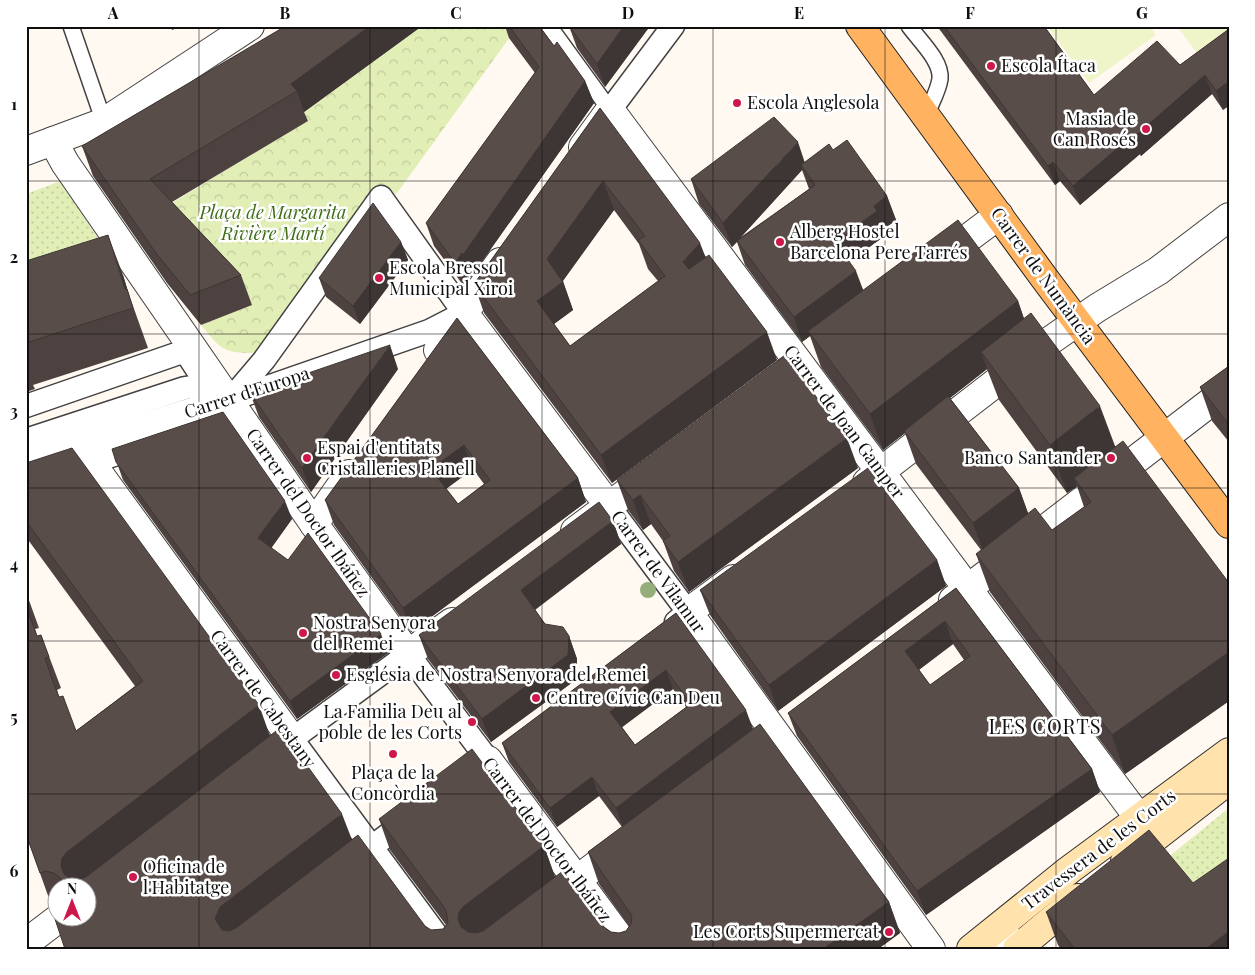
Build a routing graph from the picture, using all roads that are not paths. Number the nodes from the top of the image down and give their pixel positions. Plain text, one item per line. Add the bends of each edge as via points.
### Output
1 (70, 26) edge
2 (250, 26) edge
3 (549, 26) edge
4 (673, 26) edge
5 (860, 26) edge
6 (909, 26) edge
7 (610, 110) junction
8 (926, 116) junction
9 (104, 122) junction
10 (53, 141) junction
11 (26, 151) edge
12 (569, 166) edge
13 (998, 215) junction
14 (1229, 217) edge
15 (516, 239) edge
16 (917, 276) edge
17 (464, 313) junction
18 (1077, 322) junction
19 (822, 346) edge
20 (791, 369) junction
21 (423, 370) edge
22 (1229, 388) edge
23 (221, 397) junction
24 (26, 406) edge
25 (1164, 438) junction
26 (26, 440) edge
27 (366, 450) edge
28 (87, 455) junction
29 (672, 458) edge
30 (26, 464) edge
31 (881, 471) junction
32 (26, 485) edge
33 (849, 495) edge
34 (609, 506) junction
35 (314, 524) junction
36 (1229, 524) edge
37 (555, 546) edge
38 (753, 565) edge
39 (968, 589) junction
40 (470, 608) edge
41 (688, 612) junction
42 (930, 618) edge
43 (662, 632) edge
44 (408, 654) junction
45 (798, 716) edge
46 (775, 733) junction
47 (292, 739) junction
48 (751, 751) edge
49 (1229, 752) edge
50 (488, 760) joint
51 (1229, 780) edge
52 (237, 782) edge
53 (426, 807) edge
54 (1139, 818) junction
55 (640, 833) edge
56 (371, 848) junction
57 (332, 877) edge
58 (577, 880) junction
59 (1027, 904) junction
60 (48, 926) edge
61 (30, 938) edge
62 (447, 949) edge
63 (484, 949) edge
64 (628, 949) edge
65 (931, 949) edge
66 (971, 949) edge
67 (994, 949) edge
68 (1016, 949) edge

1 - 9 lane
2 - 9 street
3 - 7 lane, Carrer de Joan Gamper
4 - 7 street
5 - 8 main road, Carrer de Numància
6 - 8 lane via 939,71 940,78
7 - 12 street
7 - 20 street, Carrer de Joan Gamper
8 - 13 main road, Carrer de Numància
9 - 10 street
10 - 11 street
10 - 23 street, Carrer del Doctor Ibáñez
13 - 16 street
13 - 18 main road, Carrer de Numància
14 - 18 street via 1158,271
15 - 17 street
17 - 21 street
17 - 23 street, Carrer d'Europa via 430,330
17 - 23 street, Carrer de Vilamur via 381,197 264,360
17 - 34 street, Carrer de Vilamur
18 - 25 main road, Carrer de Numància
18 - 31 street
19 - 20 street
20 - 31 street, Carrer de Joan Gamper
22 - 25 street
23 - 24 street, Carrer del Doctor Ibáñez via 185,351
23 - 26 street, Carrer d'Europa via 180,390
23 - 28 street, Carrer d'Europa
23 - 35 street, Carrer del Doctor Ibáñez
25 - 36 main road, Carrer de Numància
25 - 39 street
27 - 35 street
28 - 30 street, Carrer d'Europa
28 - 32 street, Carrer d'Europa
28 - 47 street, Carrer de Cabestany
29 - 34 street
31 - 33 street
31 - 39 street, Carrer de Joan Gamper
34 - 37 street
34 - 41 street, Carrer de Vilamur
35 - 44 street, Carrer del Doctor Ibáñez
38 - 41 street
39 - 42 street
39 - 54 street, Carrer de Joan Gamper
40 - 44 street
41 - 43 street
41 - 46 street, Carrer de Vilamur
44 - 47 street
44 - 50 street, Carrer del Doctor Ibáñez
45 - 46 street
46 - 48 street
46 - 65 street, Carrer de Vilamur
47 - 52 street
47 - 56 street, Carrer de Cabestany
49 - 54 main road, Travessera de les Corts
50 - 58 street, Carrer del Doctor Ibáñez
51 - 68 main road, Travessera de les Corts
53 - 56 street
54 - 59 main road, Travessera de les Corts
55 - 58 street
56 - 57 street
56 - 62 street, Carrer de Cabestany
58 - 63 street
58 - 64 street, Carrer del Doctor Ibáñez
59 - 66 main road, Travessera de les Corts
59 - 67 lane
60 - 61 street

